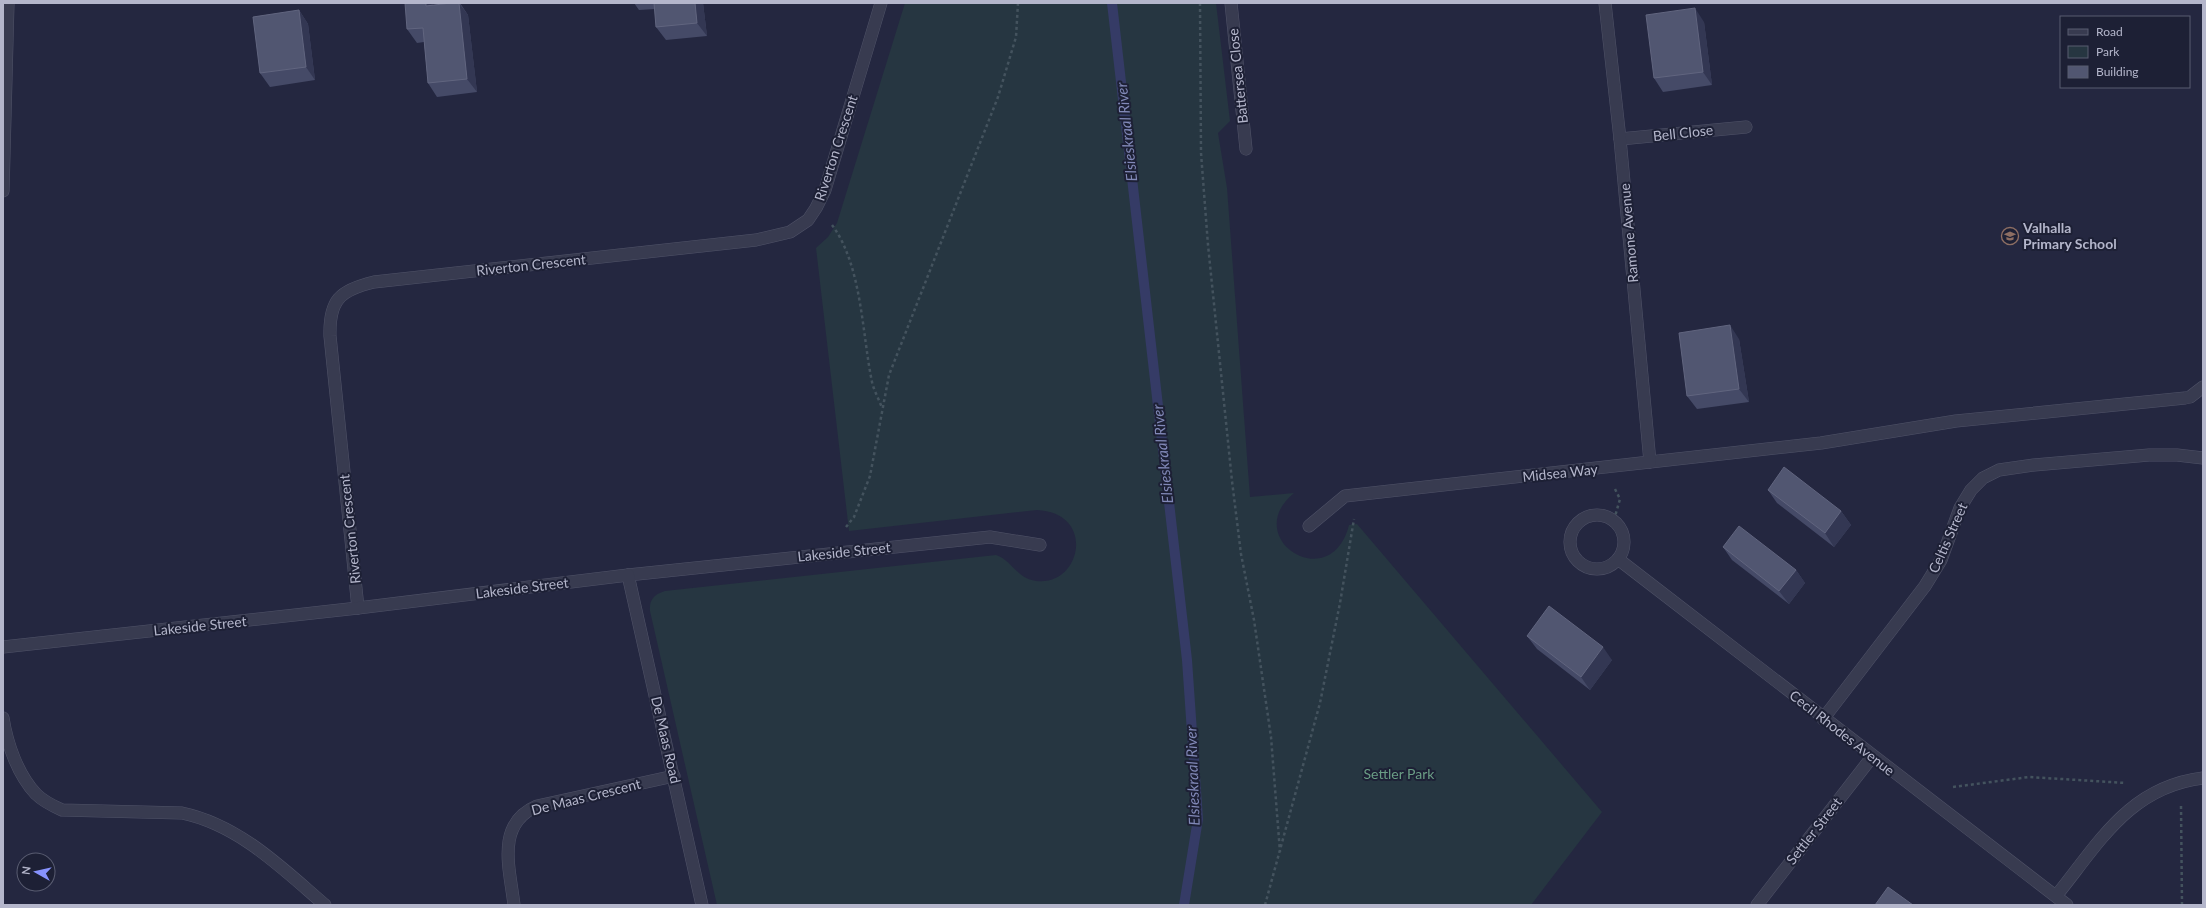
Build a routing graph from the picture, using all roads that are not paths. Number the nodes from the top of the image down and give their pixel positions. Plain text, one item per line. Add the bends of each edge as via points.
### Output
1 (8, 3) edge
2 (881, 3) edge
3 (1231, 3) edge
4 (1605, 3) edge
5 (1746, 127) dead end
6 (1620, 139) junction
7 (1246, 149) dead end
8 (3, 191) edge
9 (2203, 387) edge
10 (2203, 458) edge
11 (1650, 462) junction
12 (1309, 526) dead end
13 (1040, 545) dead end
14 (1618, 559) junction
15 (628, 575) junction
16 (358, 608) junction
17 (3, 647) edge
18 (3, 718) edge
19 (1824, 719) junction
20 (1872, 757) junction
21 (674, 776) junction
22 (2203, 778) edge
23 (2056, 896) junction
24 (325, 905) edge
25 (514, 905) edge
26 (702, 905) edge
27 (1757, 905) edge
28 (2067, 905) edge

1 - 8 street
2 - 16 street, Riverton Crescent via 825,190 808,220 790,232 756,240 374,282 352,288 336,301 331,311 330,336
3 - 7 street, Battersea Close
4 - 6 street, Ramone Avenue
5 - 6 street, Bell Close
6 - 11 street, Ramone Avenue
9 - 11 street, Midsea Way via 2185,398 1956,421 1821,443
10 - 19 street, Celtis Street via 2149,455 2034,464 1999,470 1983,478 1971,490 1960,508 1941,560 1925,586
11 - 12 street, Midsea Way via 1345,496
13 - 15 street, Lakeside Street via 990,537
14 - 14 street via 1624,550 1625,539 1621,528 1614,520 1594,514 1583,518 1575,525 1570,534 1569,545 1576,559 1589,568 1600,570
14 - 19 street, Cecil Rhodes Avenue
15 - 16 street, Lakeside Street
15 - 21 street, De Maas Road
16 - 17 street, Lakeside Street
18 - 24 street via 12,751 24,779 46,802 62,810 182,813 202,817 221,825 261,851
19 - 20 street, Cecil Rhodes Avenue
20 - 23 street, Cecil Rhodes Avenue
20 - 27 street, Settler Street
21 - 25 street, De Maas Crescent via 537,806 526,811 515,823 509,839
21 - 26 street, De Maas Road
22 - 23 street via 2181,782 2148,794 2126,812
23 - 28 street, Cecil Rhodes Avenue

